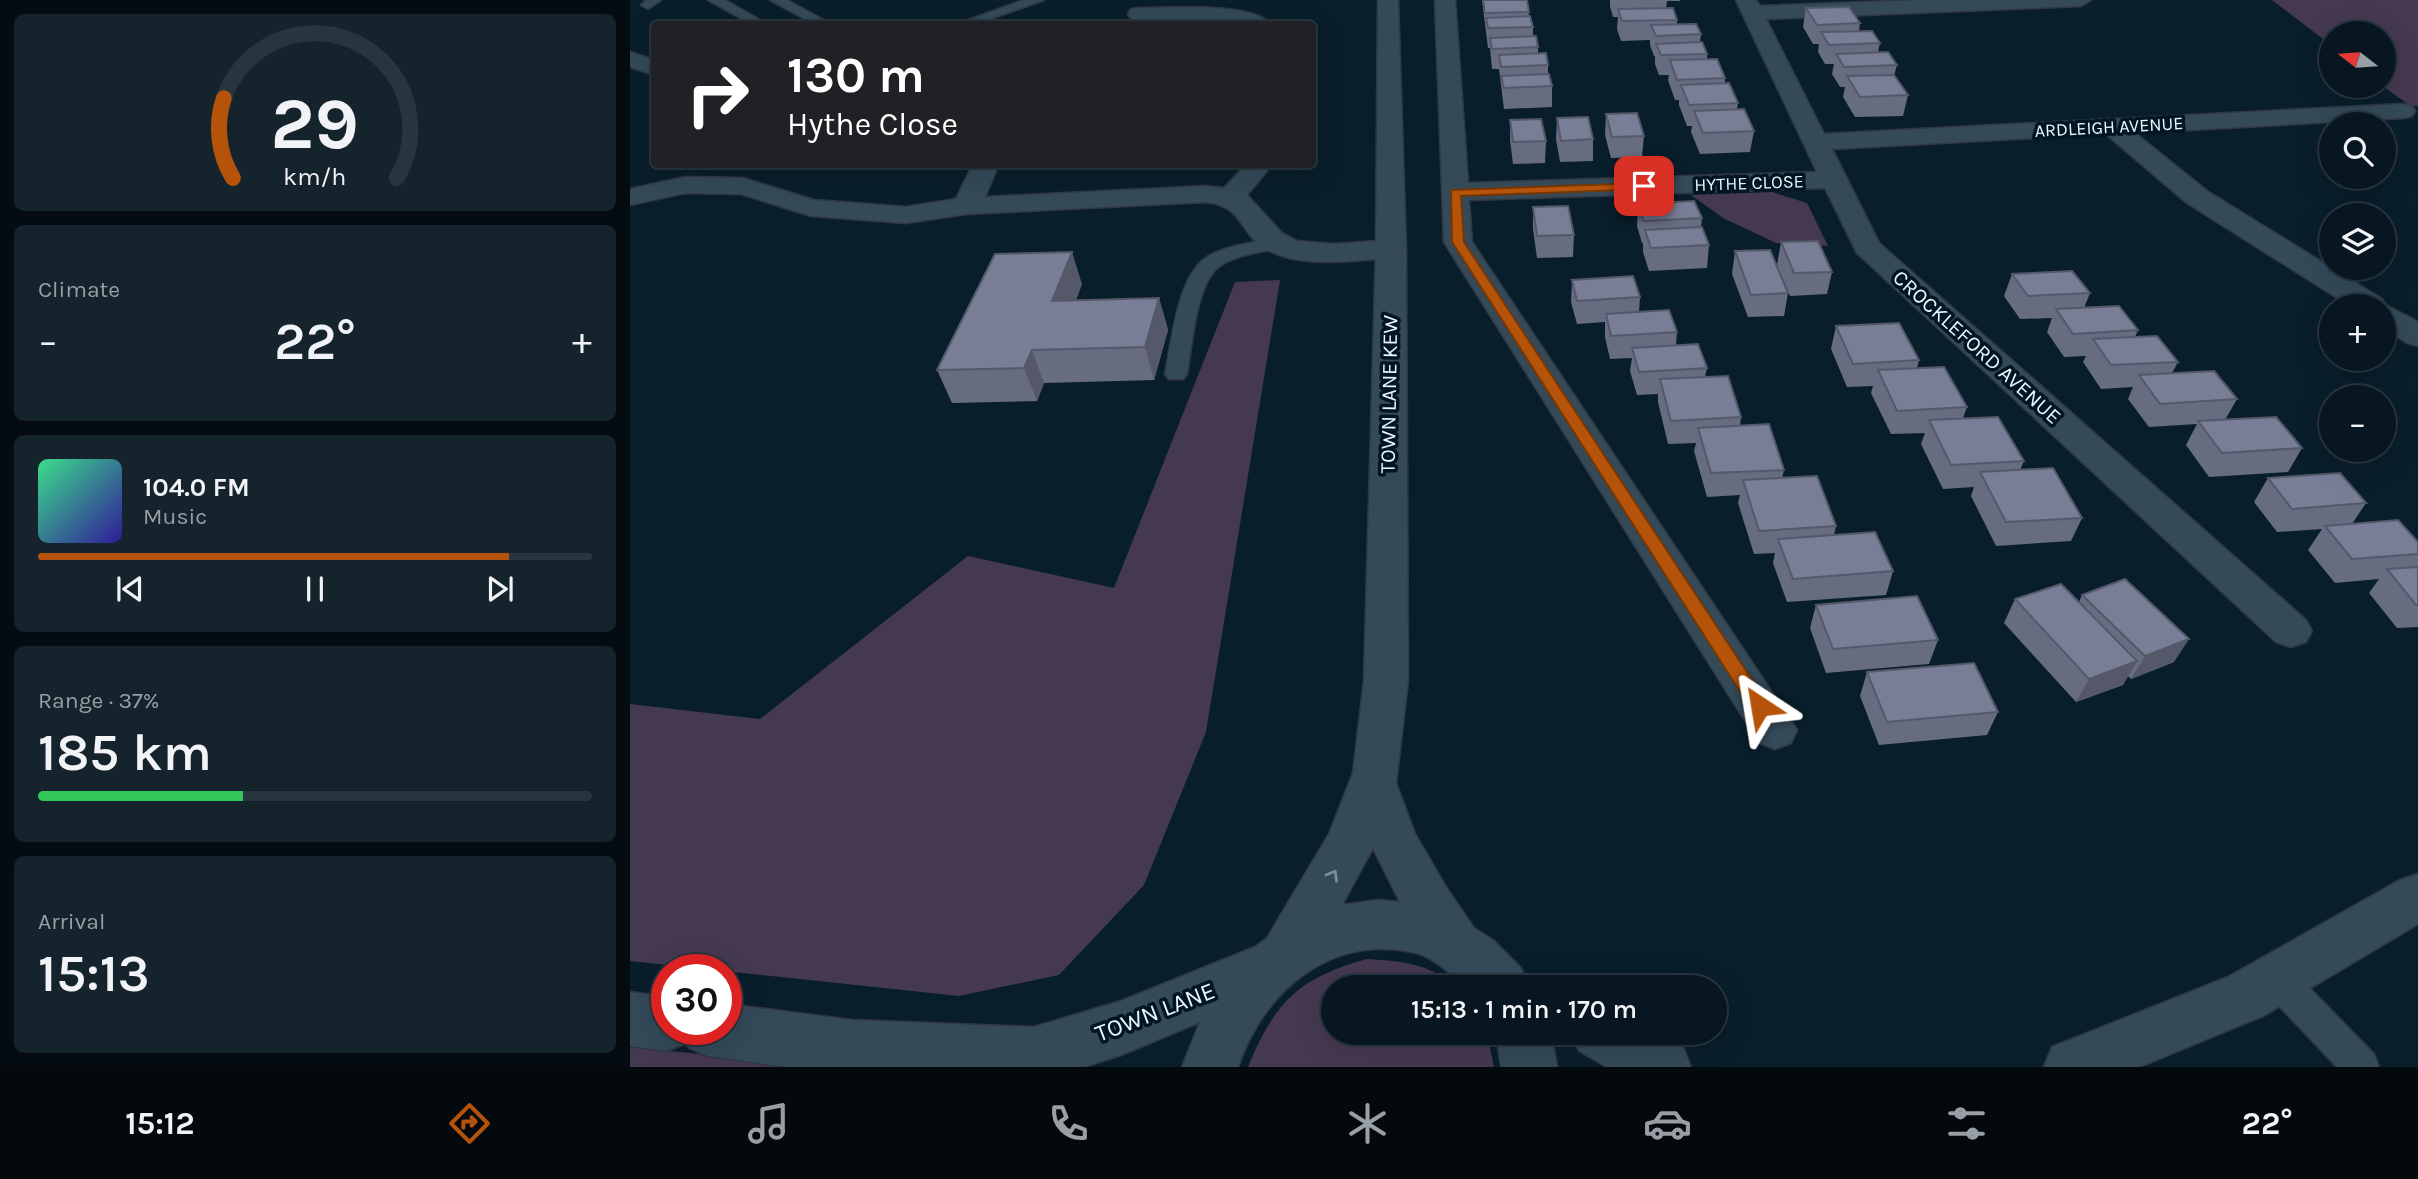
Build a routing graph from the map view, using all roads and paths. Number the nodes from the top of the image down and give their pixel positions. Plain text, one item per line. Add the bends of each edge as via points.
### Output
1 (715, 0) edge
2 (777, 0) edge
3 (1037, 0) edge
4 (1269, 0) edge
5 (1388, 0) edge
6 (1445, 0) edge
7 (2081, 0) edge
8 (1749, 6) edge
9 (1139, 14) dead end
10 (754, 21) edge
11 (818, 21) edge
12 (973, 21) edge
13 (1253, 21) edge
14 (630, 59) edge
15 (651, 67) edge
16 (2403, 111) dead end
17 (2112, 126) junction
18 (1815, 142) junction
19 (704, 168) edge
20 (984, 168) edge
21 (1254, 168) edge
22 (1832, 180) junction
23 (685, 185) junction
24 (1455, 192) junction
25 (630, 197) edge
26 (1230, 197) junction
27 (967, 206) junction
28 (1276, 243) junction
29 (1391, 248) junction
30 (2352, 294) edge
31 (2396, 322) edge
32 (2418, 336) edge
33 (1176, 374) dead end
34 (2291, 631) dead end
35 (1775, 730) dead end
36 (1374, 788) junction
37 (2418, 897) edge
38 (1280, 960) junction
39 (1490, 970) edge
40 (2277, 979) junction
41 (630, 1019) edge
42 (651, 1022) edge
43 (742, 1033) edge
44 (1527, 1045) edge
45 (1622, 1045) edge
46 (1046, 1061) edge
47 (1210, 1067) edge
48 (1529, 1067) edge
49 (1663, 1067) edge
50 (2072, 1067) edge
51 (2361, 1067) edge

1 - 10 lane
2 - 11 lane
3 - 12 lane
4 - 13 street
5 - 29 street, TOWN LANE KEW
6 - 24 street
7 - 8 street
8 - 18 street, CROCKLEFORD AVENUE
9 - 13 street
14 - 15 street
16 - 17 street, ARDLEIGH AVENUE
17 - 18 street, ARDLEIGH AVENUE
17 - 30 street via 2197,197
18 - 22 street, CROCKLEFORD AVENUE
19 - 23 street
20 - 27 street
21 - 26 street via 1247,183
22 - 24 street, HYTHE CLOSE
22 - 34 street, CROCKLEFORD AVENUE via 1867,247
23 - 25 street
23 - 27 street via 743,186 811,208 906,215
24 - 35 street via 1458,242
26 - 27 street via 1206,194
26 - 28 street
28 - 29 street via 1308,251
28 - 33 lane via 1227,256 1199,274
29 - 36 street, TOWN LANE KEW via 1385,681
31 - 32 street
38 -> 36 street, TOWN LANE KEW via 1350,844
36 - 39 street, TOWN LANE KEW via 1399,856 1420,895
37 - 40 street
38 - 39 street via 1326,933 1370,924 1413,926
38 - 46 street, TOWN LANE
38 - 47 street via 1251,986 1223,1027
40 - 50 street
40 - 51 lane
41 - 42 street
43 - 46 street, TOWN LANE via 852,1048
44 - 48 street
45 - 49 street

